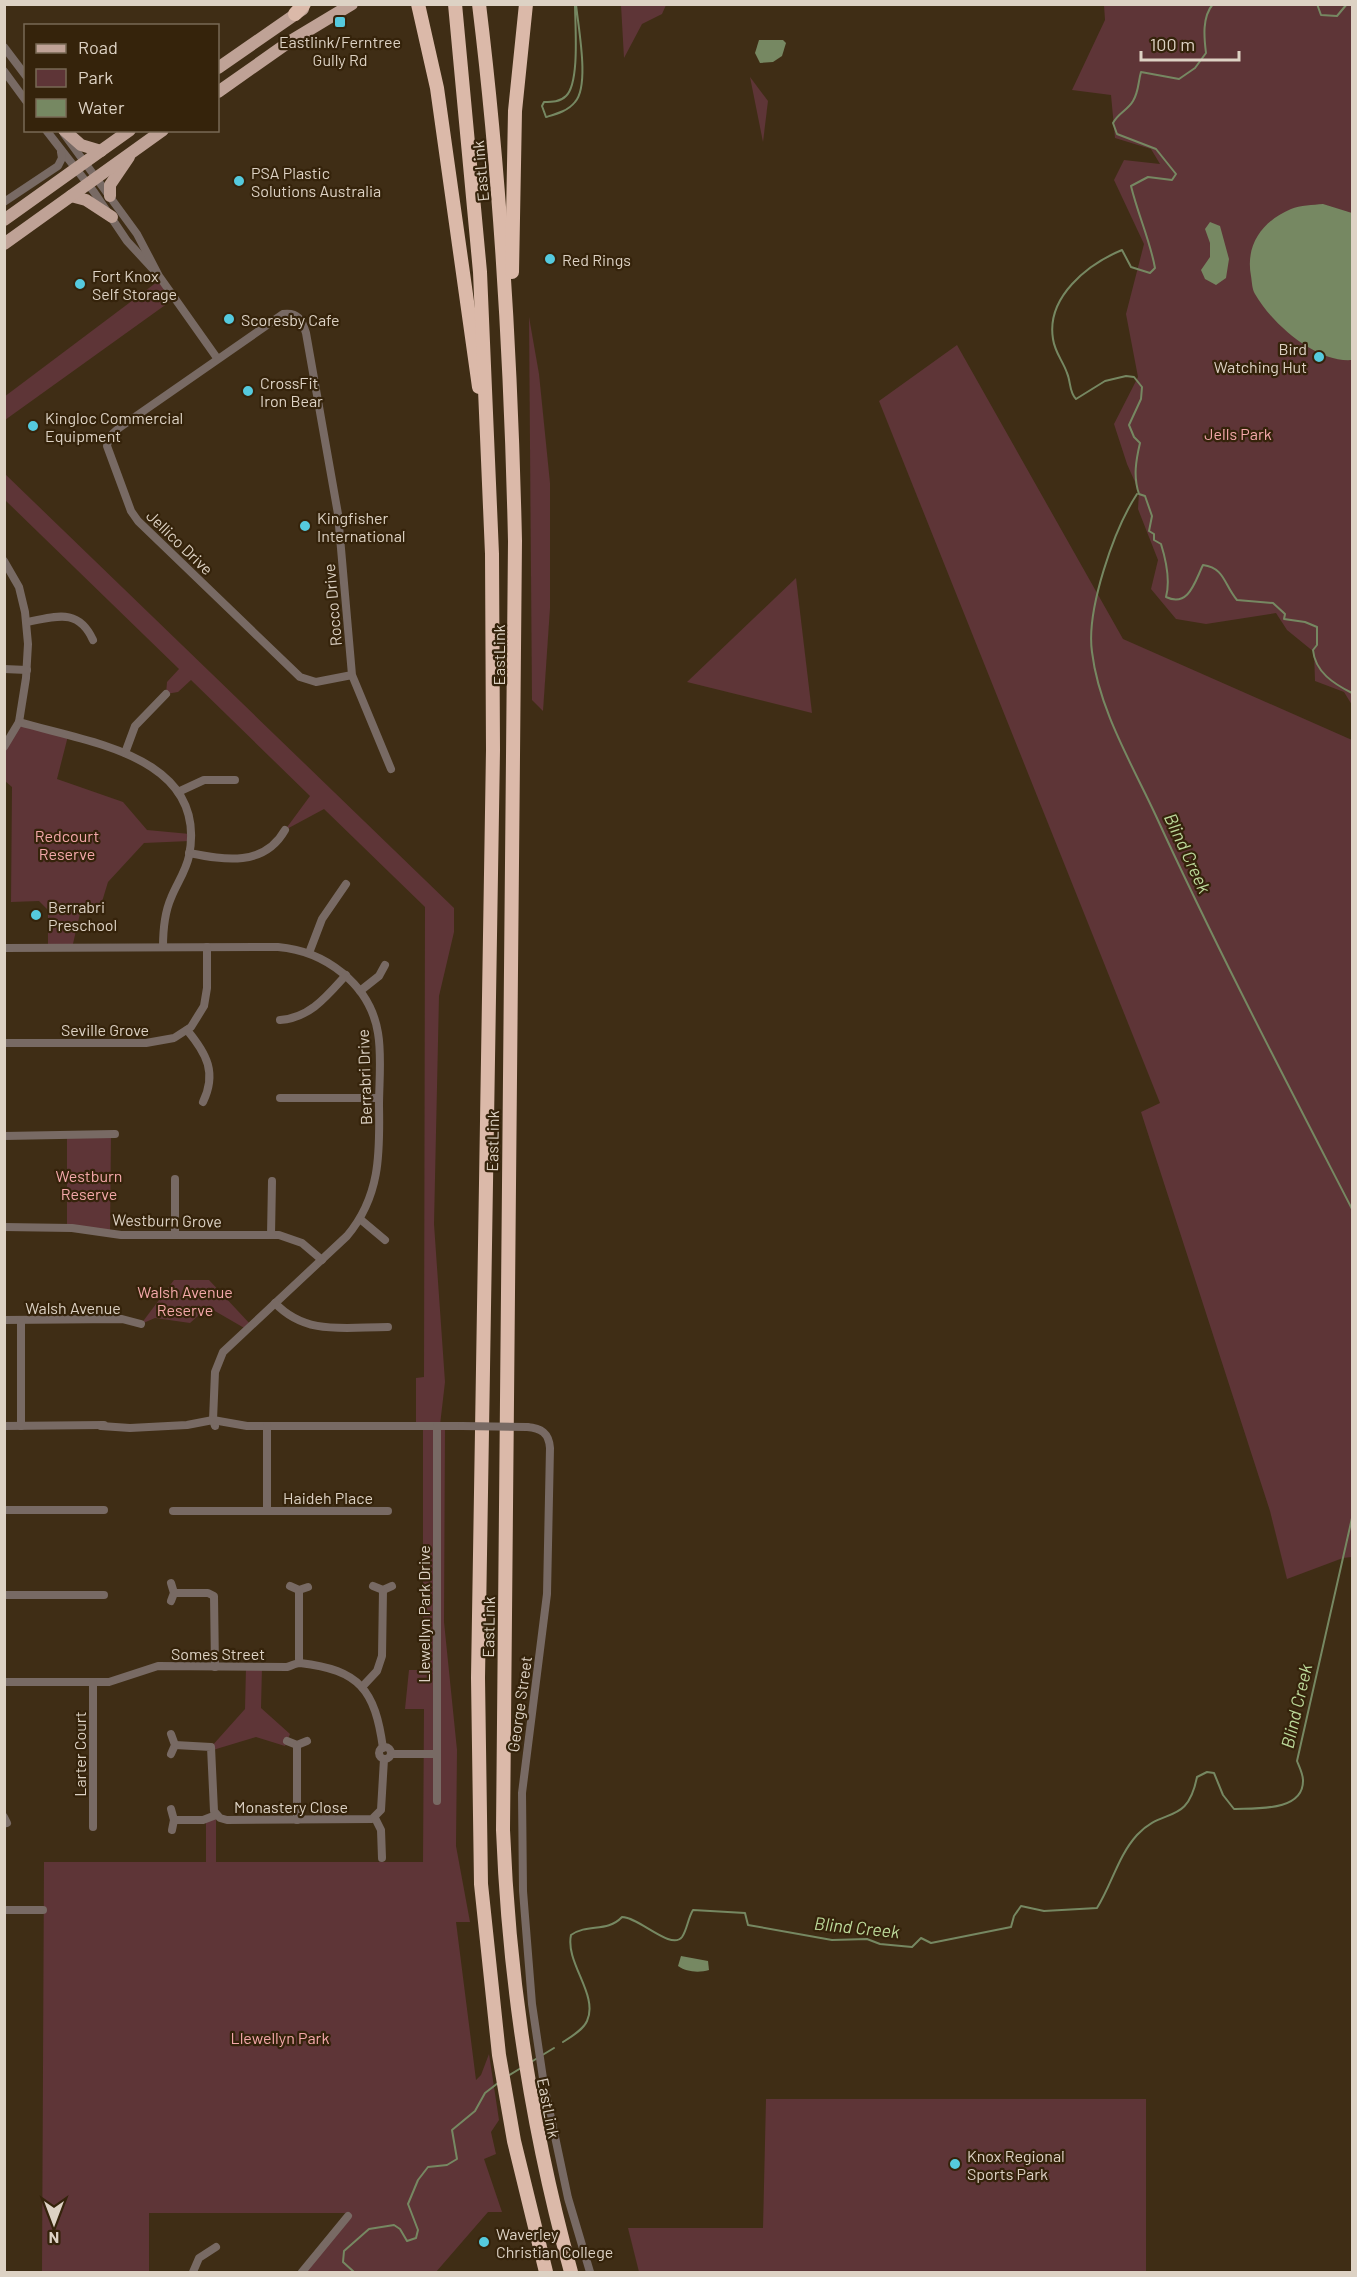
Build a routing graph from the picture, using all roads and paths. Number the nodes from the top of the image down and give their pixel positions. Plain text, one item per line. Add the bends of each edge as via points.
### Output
1 (309, 4) edge
2 (352, 4) edge
3 (409, 4) edge
4 (418, 4) edge
5 (455, 4) edge
6 (479, 4) edge
7 (526, 4) edge
8 (299, 9) edge
9 (428, 44) junction
10 (4, 47) edge
11 (219, 67) edge
12 (4, 71) edge
13 (24, 73) edge
14 (219, 91) edge
15 (24, 98) edge
16 (47, 132) edge
17 (64, 132) edge
18 (65, 132) edge
19 (127, 132) edge
20 (160, 132) edge
21 (101, 151) junction
22 (61, 152) junction
23 (133, 152) junction
24 (80, 166) junction
25 (92, 181) junction
26 (110, 195) junction
27 (71, 196) junction
28 (36, 198) junction
29 (8, 199) edge
30 (112, 217) junction
31 (4, 220) edge
32 (4, 244) edge
33 (159, 276) junction
34 (217, 358) junction
35 (489, 430) junction
36 (515, 541) junction
37 (4, 561) edge
38 (27, 622) junction
39 (93, 640) dead end
40 (4, 669) edge
41 (27, 670) junction
42 (352, 675) junction
43 (166, 694) dead end
44 (19, 722) junction
45 (4, 747) edge
46 (125, 753) junction
47 (390, 769) dead end
48 (235, 780) dead end
49 (178, 792) junction
50 (285, 830) dead end
51 (189, 853) junction
52 (346, 884) dead end
53 (163, 947) junction
54 (207, 947) junction
55 (4, 948) edge
56 (309, 952) junction
57 (385, 965) dead end
58 (346, 975) junction
59 (360, 992) junction
60 (280, 1020) dead end
61 (187, 1030) junction
62 (4, 1043) edge
63 (280, 1098) dead end
64 (379, 1098) junction
65 (203, 1102) dead end
66 (115, 1134) dead end
67 (4, 1136) edge
68 (175, 1179) dead end
69 (272, 1181) dead end
70 (360, 1219) junction
71 (4, 1227) edge
72 (175, 1234) junction
73 (271, 1234) junction
74 (385, 1240) dead end
75 (322, 1260) junction
76 (275, 1303) junction
77 (4, 1320) edge
78 (21, 1320) junction
79 (141, 1324) dead end
80 (388, 1327) dead end
81 (215, 1422) junction
82 (4, 1426) edge
83 (21, 1426) junction
84 (267, 1426) junction
85 (437, 1426) junction
86 (4, 1510) edge
87 (104, 1510) dead end
88 (267, 1510) junction
89 (173, 1511) dead end
90 (388, 1511) dead end
91 (171, 1583) dead end
92 (290, 1586) dead end
93 (373, 1586) dead end
94 (308, 1587) dead end
95 (392, 1587) dead end
96 (299, 1590) junction
97 (383, 1590) junction
98 (174, 1593) junction
99 (4, 1595) edge
100 (104, 1595) dead end
101 (171, 1601) dead end
102 (299, 1663) junction
103 (216, 1666) junction
104 (4, 1682) edge
105 (93, 1682) junction
106 (362, 1687) junction
107 (171, 1734) dead end
108 (288, 1741) dead end
109 (308, 1741) dead end
110 (175, 1745) junction
111 (297, 1745) junction
112 (171, 1754) dead end
113 (436, 1754) junction
114 (388, 1756) junction
115 (436, 1801) dead end
116 (171, 1809) dead end
117 (216, 1815) junction
118 (375, 1818) junction
119 (174, 1820) junction
120 (297, 1820) junction
121 (93, 1827) dead end
122 (172, 1830) dead end
123 (382, 1858) dead end
124 (4, 1910) edge
125 (43, 1910) dead end
126 (348, 2216) dead end
127 (216, 2247) dead end
128 (193, 2272) edge
129 (302, 2272) edge
130 (545, 2272) edge
131 (571, 2272) edge
132 (590, 2272) edge

1 - 8 main road
2 - 14 main road
3 - 9 highway
4 - 9 highway
5 - 35 highway, EastLink via 476,217
6 - 36 highway, EastLink via 502,238
7 - 36 highway via 515,111 513,181
8 - 11 main road
9 - 35 highway via 479,387
10 - 13 street
12 - 15 street
16 - 22 street
17 - 24 street
18 - 21 main road via 81,145
19 - 21 main road
20 - 23 main road
21 - 24 main road
22 - 24 street
22 - 29 street via 62,160 56,168
23 - 25 main road
23 - 26 main road via 110,185
24 - 25 street
24 - 28 main road
25 - 26 street
25 - 27 main road
25 - 30 street
26 - 33 street
27 - 30 main road via 86,200
27 - 32 main road
28 - 29 street
28 - 31 main road
30 - 33 street via 128,242
33 - 34 street
34 - 42 street, Rocco Drive via 279,315 294,313 303,323 338,514
34 - 42 street, Jellico Drive via 109,436 108,450 131,511 300,677 316,682
35 - 130 highway, EastLink via 493,750 479,1794 486,1955 499,2055
36 - 131 highway, EastLink via 503,1795 507,1909 521,2041 546,2178
37 - 38 street via 18,587
38 - 39 street via 69,617 81,622
38 - 41 street
40 - 41 street
41 - 44 street
42 - 47 street, Rocco Drive
43 - 46 street via 133,729
44 - 45 street
44 - 46 street
46 - 49 street via 156,768
48 - 49 street via 204,780
49 - 51 street via 189,824
50 - 51 street via 271,848 244,859
51 - 53 street via 167,909
52 - 56 street via 320,923
53 - 54 street, Berrabri Drive
53 - 55 street, Berrabri Drive
54 - 56 street, Berrabri Drive via 278,947
54 - 61 street via 205,1001
56 - 58 street, Berrabri Drive
57 - 59 street via 379,976
58 - 59 street, Berrabri Drive
58 - 60 street via 314,1008
59 - 64 street, Berrabri Drive via 379,1035
61 - 62 street, Seville Grove via 170,1040 153,1043
61 - 65 street via 209,1065 210,1086
63 - 64 street
64 - 70 street, Berrabri Drive via 378,1172
66 - 67 street
68 - 72 street
69 - 73 street
70 - 74 street
70 - 75 street, Berrabri Drive
71 - 72 street, Westburn Grove via 72,1228 121,1235
72 - 73 street, Westburn Grove
73 - 75 street, Westburn Grove via 302,1243
75 - 76 street, Berrabri Drive
76 - 80 street via 291,1318 305,1324
76 - 81 street, Berrabri Drive via 223,1352 215,1372
77 - 78 street, Walsh Avenue
78 - 79 street, Walsh Avenue via 122,1319
78 - 83 street
81 - 83 street, George Street via 202,1428
81 - 84 street, George Street via 228,1428
82 - 83 street, George Street
84 - 85 street, George Street
84 - 88 street, Haideh Place
85 - 113 street, Llewellyn Park Drive
85 - 132 street, George Street, bridge via 527,1427 543,1430 549,1437 547,1594 521,1811 524,1902 544,2085 568,2198
86 - 87 street
88 - 89 street, Haideh Place
88 - 90 street, Haideh Place
91 - 98 street
92 - 96 street
93 - 97 street
94 - 96 street
95 - 97 street
96 - 102 street
97 - 106 street via 382,1656 377,1671
98 - 101 street
98 - 103 street via 214,1596
99 - 100 street
102 - 103 street, Somes Street via 287,1667
102 - 106 street, Somes Street via 334,1670
103 - 105 street, Somes Street via 153,1667 119,1680
104 - 105 street, Somes Street
105 - 121 street, Larter Court
106 - 114 street, Somes Street via 379,1717 383,1748 380,1754
107 - 110 street
108 - 111 street
109 - 111 street
110 - 112 street
110 - 117 street, Monastery Close via 206,1745 213,1749
111 - 120 street
113 - 114 street
113 - 115 street, Llewellyn Park Drive
114 - 118 street via 381,1810
116 - 119 street
117 - 119 street via 203,1820
117 - 120 street, Monastery Close via 227,1820
118 - 120 street, Monastery Close
118 - 123 street via 381,1830
119 - 122 street
124 - 125 street
126 - 129 street
127 - 128 street via 199,2258

